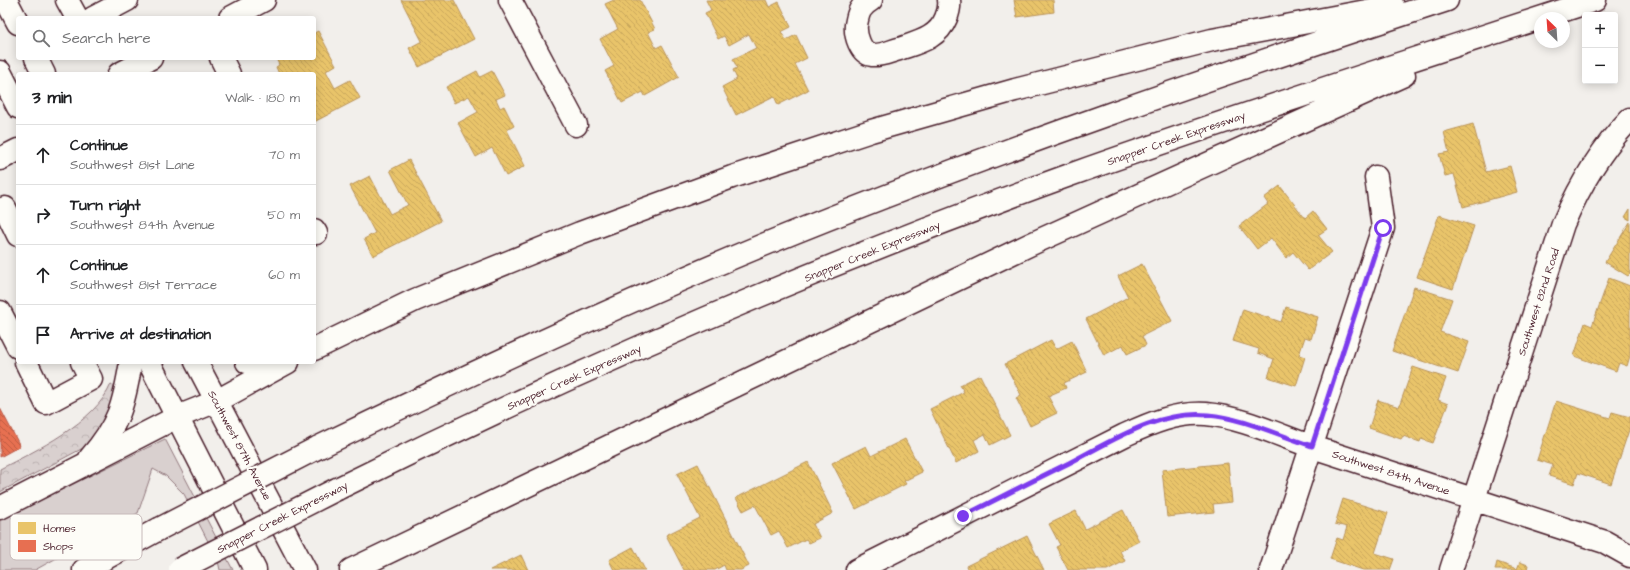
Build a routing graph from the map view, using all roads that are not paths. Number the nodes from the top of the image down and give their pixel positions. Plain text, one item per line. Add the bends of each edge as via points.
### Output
1 (6, 0) edge
2 (67, 0) edge
3 (127, 0) edge
4 (264, 0) edge
5 (510, 0) edge
6 (871, 0) edge
7 (949, 0) edge
8 (1423, 0) edge
9 (1447, 0) edge
10 (1595, 0) edge
11 (76, 16) edge
12 (97, 16) edge
13 (234, 16) edge
14 (16, 19) edge
15 (1505, 29) junction
16 (37, 60) edge
17 (147, 60) edge
18 (222, 60) edge
19 (0, 72) edge
20 (43, 72) edge
21 (123, 72) edge
22 (228, 72) edge
23 (16, 103) edge
24 (1630, 119) edge
25 (576, 125) dead end
26 (16, 151) edge
27 (0, 159) edge
28 (1376, 177) dead end
29 (0, 210) edge
30 (16, 230) edge
31 (0, 312) edge
32 (16, 343) edge
33 (316, 348) edge
34 (27, 364) edge
35 (83, 364) edge
36 (131, 364) edge
37 (150, 364) edge
38 (197, 364) edge
39 (284, 364) edge
40 (217, 401) junction
41 (177, 417) junction
42 (1312, 446) junction
43 (85, 464) junction
44 (1473, 499) junction
45 (0, 508) edge
46 (142, 538) edge
47 (400, 547) junction
48 (1630, 556) edge
49 (102, 560) edge
50 (179, 569) edge
51 (84, 570) edge
52 (255, 570) edge
53 (305, 570) edge
54 (352, 570) edge
55 (382, 570) edge
56 (857, 570) edge
57 (1272, 570) edge
58 (1451, 570) edge

1 - 14 main road
2 - 11 main road
3 - 12 main road
4 - 13 main road
5 - 25 main road
6 - 7 main road via 859,11 855,30 864,50 871,55 881,55 929,38 943,25 950,8
8 - 33 main road via 1212,40 1016,90 871,131 732,177 580,233 415,300
9 - 46 main road, bridge via 1145,100 766,244 502,359 317,448
10 - 15 main road, Snapper Creek Expressway
15 - 47 main road via 1022,248
15 - 50 main road, Snapper Creek Expressway, bridge via 1172,139 1056,180 849,260 635,349 544,390 425,445
16 - 20 main road
17 - 21 main road
18 - 22 main road
19 - 23 main road
24 - 44 main road, Southwest 82nd Road via 1606,147 1582,183 1563,224
26 - 27 main road
28 - 42 main road via 1383,228
29 - 30 main road via 5,208
31 - 32 main road
34 - 35 main road via 46,403 91,379
36 - 43 main road via 122,407 114,426 103,444
37 - 41 main road
38 - 40 main road, Southwest 87th Avenue
39 - 40 main road
40 - 41 main road
40 - 53 main road, Southwest 87th Avenue
41 - 43 main road
41 - 52 main road
42 - 44 main road, Southwest 84th Avenue
42 - 56 main road, Southwest 84th Avenue via 1214,415 1192,414 1162,419
42 - 57 main road
43 - 45 main road
44 - 48 main road, Southwest 84th Avenue via 1605,542
44 - 58 main road, Southwest 82nd Road
47 - 54 main road
47 - 55 main road
49 - 51 main road, bridge

